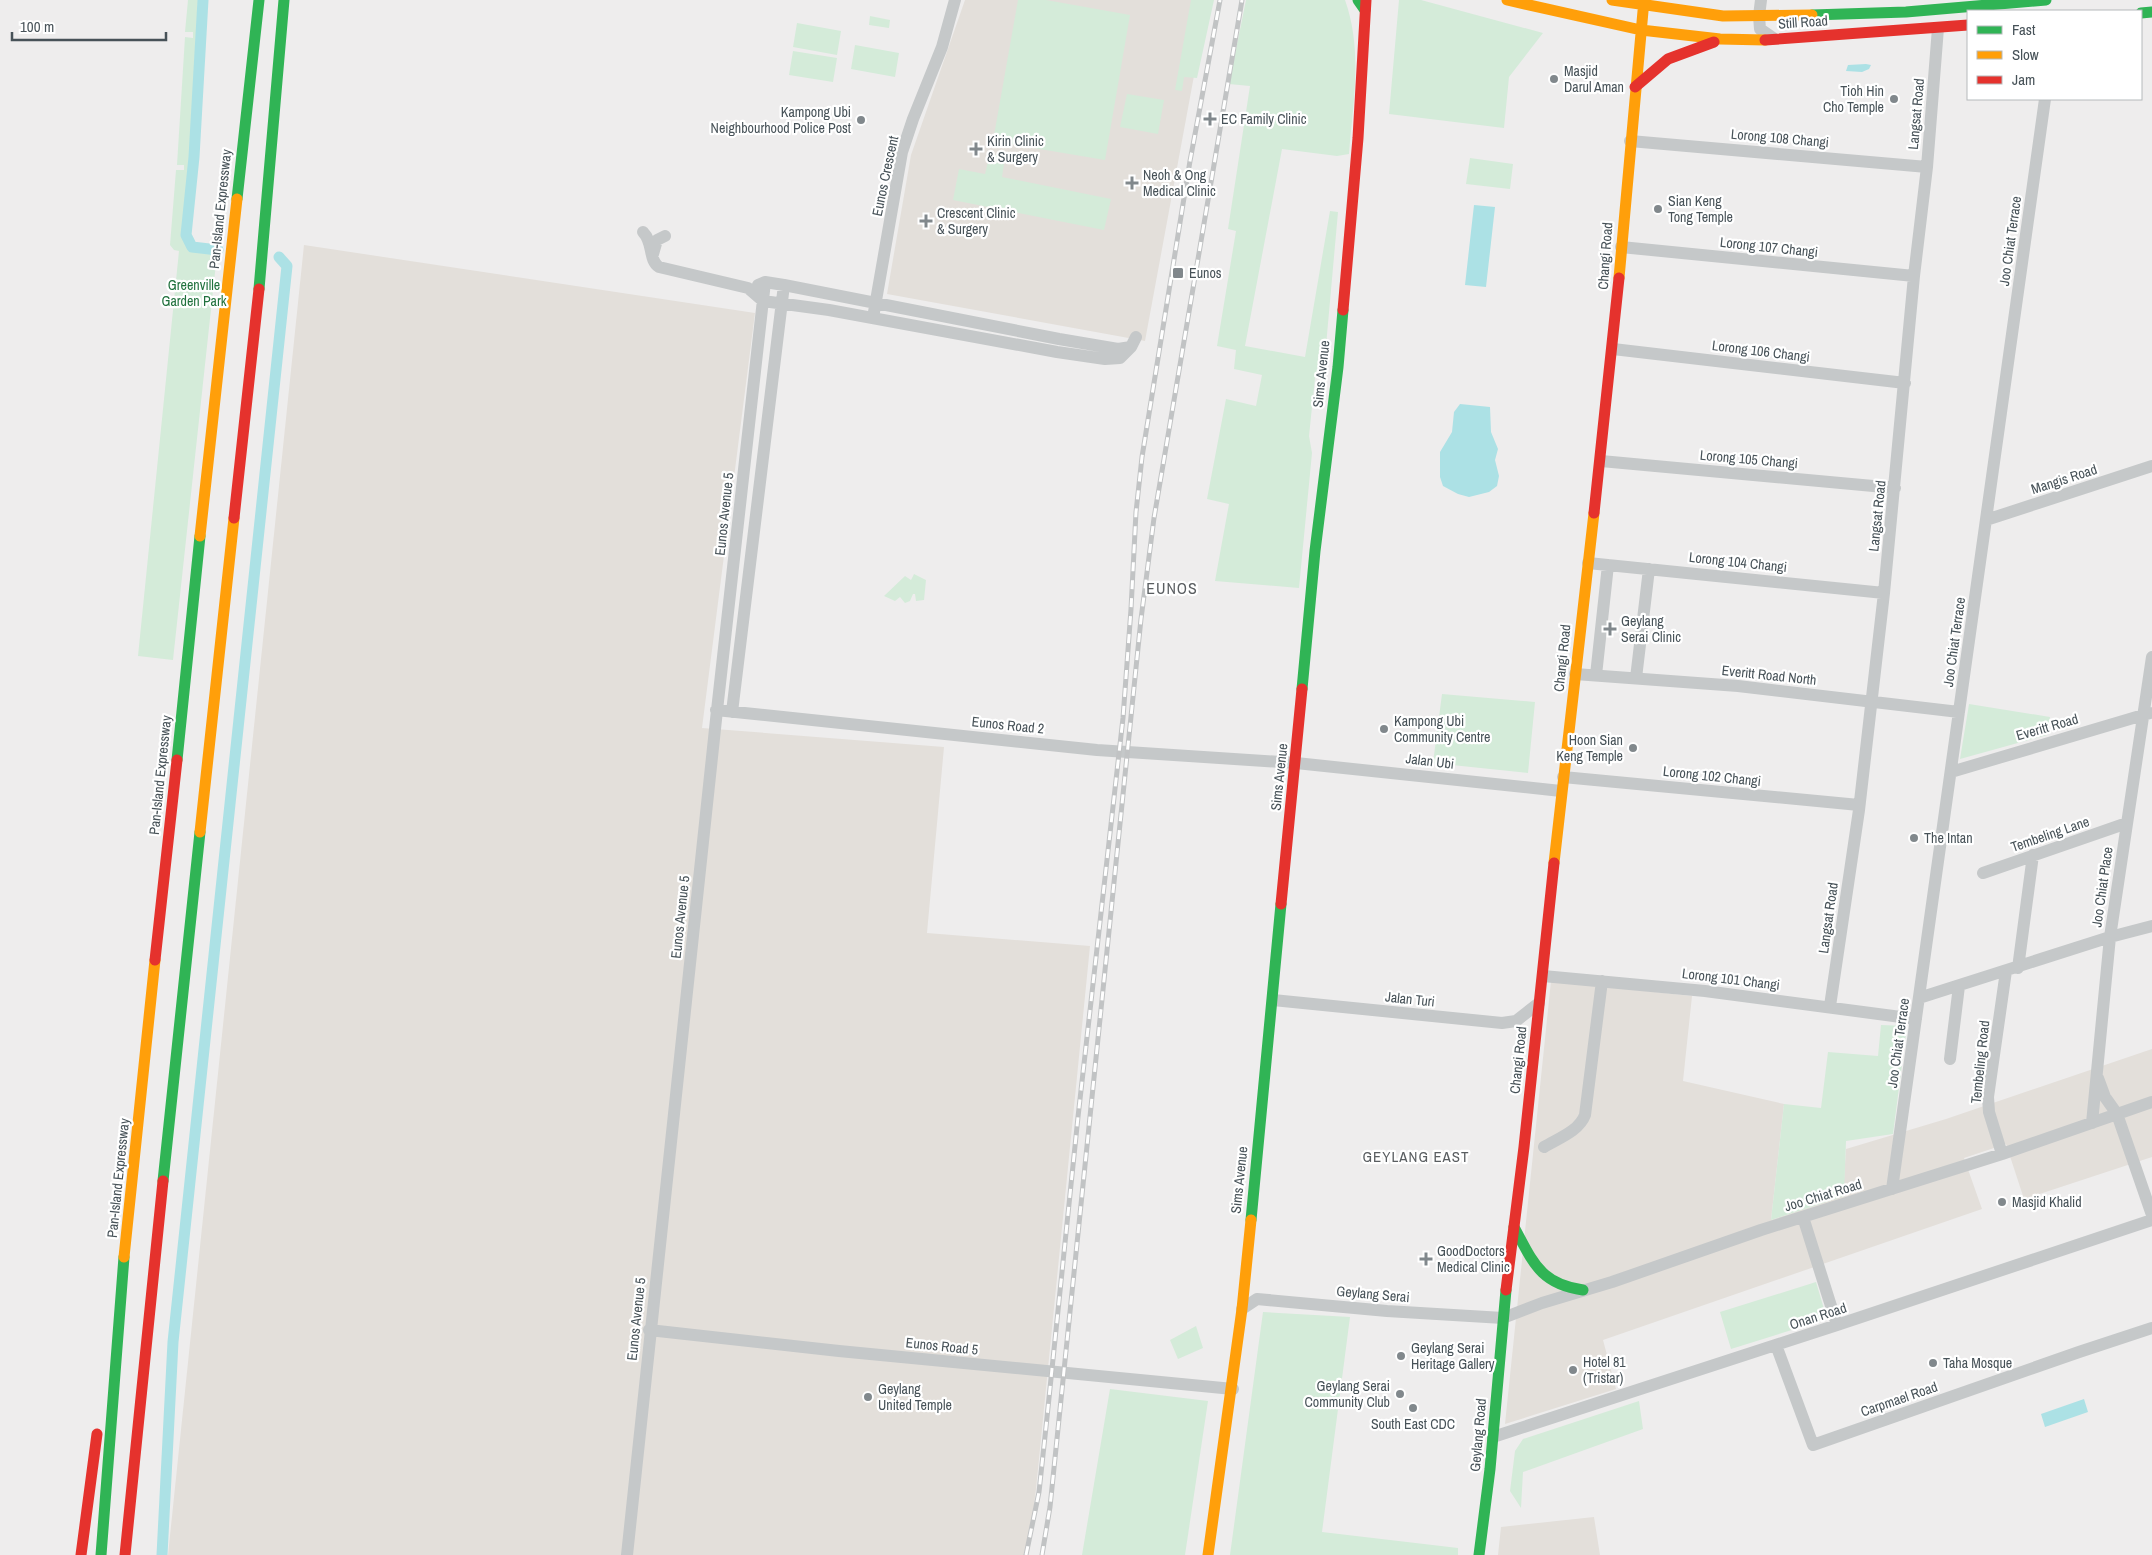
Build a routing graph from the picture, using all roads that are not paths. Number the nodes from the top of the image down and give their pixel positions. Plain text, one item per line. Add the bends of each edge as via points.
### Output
1 (259, 0) edge
2 (284, 0) edge
3 (292, 0) edge
4 (955, 0) edge
5 (1507, 0) edge
6 (1612, 0) edge
7 (1761, 0) edge
8 (2046, 0) edge
9 (1363, 3) edge
10 (1643, 3) edge
11 (1906, 6) edge
12 (246, 15) dead end
13 (1789, 15) junction
14 (1759, 16) junction
15 (1967, 25) edge
16 (1938, 28) junction
17 (1641, 30) junction
18 (1792, 38) junction
19 (1720, 40) junction
20 (1775, 40) junction
21 (280, 55) junction
22 (253, 57) junction
23 (1635, 87) junction
24 (2045, 100) edge
25 (1630, 141) junction
26 (1927, 167) junction
27 (643, 232) dead end
28 (664, 236) dead end
29 (1621, 247) junction
30 (652, 257) junction
31 (1914, 276) junction
32 (765, 282) junction
33 (784, 285) junction
34 (748, 288) junction
35 (763, 301) junction
36 (781, 304) junction
37 (876, 304) junction
38 (872, 319) junction
39 (1613, 349) junction
40 (1905, 383) junction
41 (1601, 461) junction
42 (2152, 466) edge
43 (1895, 488) junction
44 (1986, 520) junction
45 (1588, 563) junction
46 (1608, 565) junction
47 (1649, 569) junction
48 (1884, 593) junction
49 (2152, 657) edge
50 (1575, 674) junction
51 (1596, 675) junction
52 (1636, 678) junction
53 (1872, 701) junction
54 (716, 710) junction
55 (732, 712) junction
56 (1959, 712) junction
57 (2148, 714) edge
58 (1296, 763) junction
59 (1951, 772) junction
60 (1563, 777) junction
61 (1561, 791) junction
62 (1859, 805) junction
63 (2126, 823) junction
64 (2033, 855) junction
65 (1983, 873) dead end
66 (2152, 926) edge
67 (2110, 937) junction
68 (2012, 969) junction
69 (1543, 976) junction
70 (1602, 981) junction
71 (1959, 986) junction
72 (1919, 998) junction
73 (1273, 1000) junction
74 (1539, 1003) junction
75 (1830, 1006) junction
76 (1916, 1019) junction
77 (1950, 1059) dead end
78 (2097, 1072) junction
79 (2152, 1102) edge
80 (2117, 1114) junction
81 (2092, 1123) junction
82 (1544, 1147) dead end
83 (2002, 1154) junction
84 (1892, 1189) junction
85 (2152, 1215) edge
86 (1804, 1217) junction
87 (2152, 1220) edge
88 (1514, 1227) junction
89 (125, 1248) junction
90 (1584, 1290) junction
91 (1242, 1309) junction
92 (1503, 1318) junction
93 (1837, 1325) junction
94 (2152, 1328) edge
95 (649, 1330) junction
96 (1776, 1345) junction
97 (1232, 1389) junction
98 (102, 1392) dead end
99 (98, 1420) dead end
100 (139, 1424) junction
101 (1493, 1437) junction
102 (147, 1456) dead end
103 (81, 1555) edge
104 (101, 1555) edge
105 (125, 1555) edge
106 (627, 1555) edge
107 (1208, 1555) edge
108 (1479, 1555) edge

1 - 22 main road, Pan-Island Expressway
2 - 21 main road
3 - 21 main road
4 - 37 street, Eunos Crescent via 942,47 902,152
5 - 17 main road, Still Road
6 - 10 main road, Still Road
7 - 14 street
8 - 11 main road, Still Road
9 - 58 main road, Sims Avenue via 1358,138 1345,292
10 - 14 main road, Still Road via 1723,16
10 - 17 main road, Changi Road
11 - 13 main road, Still Road
12 - 22 main road
13 - 14 main road, Still Road
13 - 18 main road via 1784,26
14 - 20 street via 1760,29
15 - 16 main road, Still Road
16 - 18 main road, Still Road
16 - 26 street, Langsat Road
17 - 19 main road, Still Road
17 - 23 main road, Changi Road
18 - 20 main road, Still Road
19 - 20 main road, Still Road
19 - 23 main road via 1668,59
21 - 100 main road via 256,317
22 - 89 main road, Pan-Island Expressway
23 - 25 main road, Changi Road
24 - 44 street, Joo Chiat Terrace
25 - 26 street, Lorong 108 Changi
25 - 29 main road, Changi Road
26 - 31 street, Langsat Road
27 - 30 street via 650,240
28 - 30 street via 657,240
29 - 31 street, Lorong 107 Changi
29 - 39 main road, Changi Road
30 - 34 street via 655,265 663,269
31 - 40 street, Langsat Road
32 - 33 street
32 - 34 street
32 - 35 street, Eunos Avenue 5
33 - 36 street
33 - 37 street
34 - 35 street
35 - 36 street
35 - 54 street, Eunos Avenue 5
36 - 38 street
36 - 55 street
37 - 38 street, Eunos Crescent
37 - 38 street via 1118,349 1133,342 1120,358 1105,359
39 - 40 street, Lorong 106 Changi
39 - 41 main road, Changi Road
40 - 43 street, Langsat Road
41 - 43 street, Lorong 105 Changi
41 - 45 main road, Changi Road
42 - 44 street, Mangis Road
43 - 48 street, Langsat Road
44 - 56 street, Joo Chiat Terrace
45 - 46 street, Lorong 104 Changi
45 - 50 main road, Changi Road
46 - 47 street, Lorong 104 Changi
46 - 51 street
47 - 48 street, Lorong 104 Changi
47 - 52 street
48 - 53 street, Langsat Road
49 - 57 street, Joo Chiat Place
50 - 51 street, Everitt Road North
50 - 60 main road, Changi Road
51 - 52 street, Everitt Road North
52 - 53 street, Everitt Road North
53 - 56 street, Everitt Road North
53 - 62 street, Langsat Road
54 - 55 street, Eunos Road 2
54 - 95 street, Eunos Avenue 5
55 - 58 street, Eunos Road 2 via 1097,750
56 - 59 street, Joo Chiat Terrace
57 - 59 street, Everitt Road
57 - 63 street, Joo Chiat Place
58 - 61 street, Jalan Ubi
58 - 73 main road, Sims Avenue
59 - 72 street, Joo Chiat Terrace
60 - 61 main road, Changi Road
60 - 62 street, Lorong 102 Changi
61 - 69 main road, Changi Road
62 - 75 street, Langsat Road
63 - 64 street, Tembeling Lane
63 - 67 street, Joo Chiat Place
64 - 65 street, Tembeling Lane
64 - 68 street, Tembeling Road
66 - 67 street
67 - 68 street
67 - 78 street, Joo Chiat Place
68 - 71 street
68 - 83 street, Tembeling Road via 1988,1097 1989,1112
69 - 70 street, Lorong 101 Changi
69 - 74 main road, Changi Road
70 - 75 street, Lorong 101 Changi
70 - 82 street via 1586,1115 1574,1130
71 - 72 street
71 - 77 street
72 - 76 street, Joo Chiat Terrace
73 - 74 street, Jalan Turi via 1502,1023 1516,1021
73 - 91 main road, Sims Avenue
74 - 88 main road, Changi Road
75 - 76 street, Lorong 101 Changi
76 - 84 street, Joo Chiat Terrace
78 - 80 street via 2103,1093
78 - 81 street, Joo Chiat Place
79 - 80 street, Joo Chiat Road
80 - 81 street, Joo Chiat Road
80 - 85 street
81 - 83 street, Joo Chiat Road
83 - 84 street, Joo Chiat Road
84 - 86 street, Joo Chiat Road
86 - 90 street, Joo Chiat Road
86 - 93 street
87 - 93 street, Onan Road
88 - 90 main road via 1547,1279 1567,1289
88 - 92 main road, Changi Road
89 - 98 main road
89 - 104 main road, Pan-Island Expressway
90 - 92 street, Joo Chiat Road
91 - 92 street, Geylang Serai via 1257,1299
91 - 97 main road, Sims Avenue
92 - 101 main road, Geylang Road
93 - 96 street, Onan Road
94 - 96 street, Carpmael Road via 1813,1445
95 - 97 street, Eunos Road 5
95 - 106 street, Eunos Avenue 5
96 - 101 street, Onan Road
97 - 107 main road, Sims Avenue
99 - 103 main road
100 - 102 main road
100 - 105 main road
101 - 108 main road, Geylang Road

